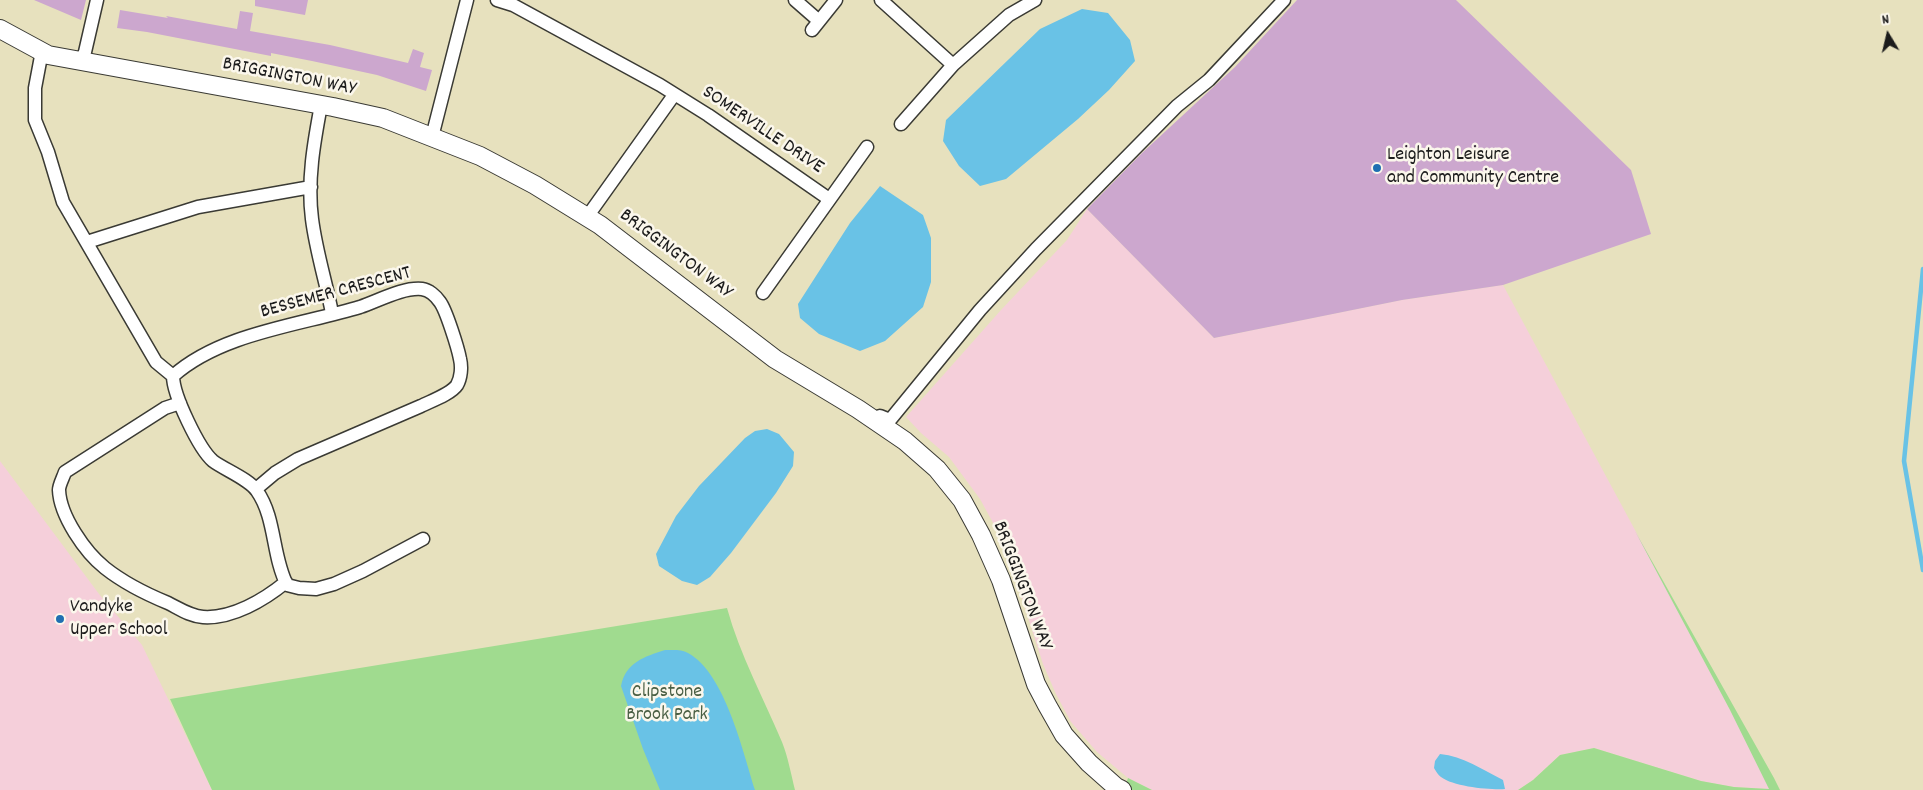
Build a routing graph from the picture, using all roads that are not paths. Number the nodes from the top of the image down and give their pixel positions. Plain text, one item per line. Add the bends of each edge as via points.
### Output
1 (97, 0) edge
2 (467, 0) edge
3 (497, 0) edge
4 (795, 0) edge
5 (836, 0) edge
6 (881, 0) edge
7 (1034, 0) edge
8 (1284, 0) edge
9 (514, 3) edge
10 (0, 29) edge
11 (42, 51) junction
12 (81, 61) junction
13 (953, 65) junction
14 (674, 94) junction
15 (321, 105) junction
16 (901, 124) dead end
17 (432, 137) junction
18 (867, 147) dead end
19 (311, 187) junction
20 (829, 199) junction
21 (587, 217) junction
22 (87, 242) junction
23 (763, 293) dead end
24 (332, 313) junction
25 (173, 376) junction
26 (180, 403) junction
27 (875, 422) junction
28 (256, 489) junction
29 (423, 539) dead end
30 (286, 582) junction
31 (1122, 790) edge

1 - 12 street
2 - 17 street
3 - 9 street, SOMERVILLE DRIVE
4 - 5 street via 815,26
6 - 13 street
7 - 13 street via 1009,15
8 - 27 street via 1209,80 1177,106 1036,249 980,310 890,420 880,416
9 - 14 street, SOMERVILLE DRIVE
10 - 11 street, BRIGGINGTON WAY
11 - 12 street, BRIGGINGTON WAY
11 - 22 street via 35,88 35,120 63,202
12 - 15 street, BRIGGINGTON WAY
13 - 16 street
14 - 20 street, SOMERVILLE DRIVE
14 - 21 street, SOMERVILLE DRIVE
15 - 17 street, BRIGGINGTON WAY via 383,118
15 - 19 street via 312,152
17 - 21 street, BRIGGINGTON WAY via 480,156
18 - 20 street, SOMERVILLE DRIVE
19 - 22 street via 198,206
19 - 24 street via 312,219
20 - 23 street, SOMERVILLE DRIVE
21 - 27 street, BRIGGINGTON WAY via 775,359
22 - 25 street via 156,362
24 - 25 street, BESSEMER CRESCENT via 272,329 223,347
24 - 28 street, BESSEMER CRESCENT via 408,291 423,289 433,294 442,303 460,359 461,374 457,386 421,406 298,459
25 - 26 street
26 - 28 street via 212,460
26 - 30 street via 165,408 65,472 59,489 70,524 104,567 145,594 187,614 220,616 263,599
27 - 31 street, BRIGGINGTON WAY via 905,441 937,469 962,500 997,571 1036,684 1047,705 1064,735 1089,763
28 - 30 street via 264,502 280,572
29 - 30 street via 334,584 316,589 299,588

